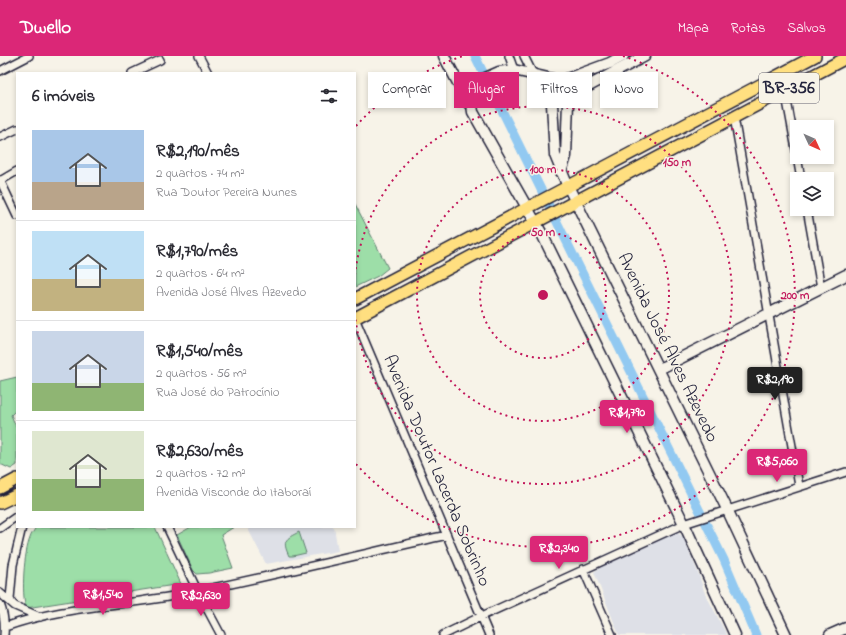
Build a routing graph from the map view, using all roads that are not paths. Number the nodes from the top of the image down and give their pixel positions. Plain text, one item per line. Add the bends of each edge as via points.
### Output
1 (29, 56) edge
2 (198, 56) edge
3 (444, 56) edge
4 (509, 56) edge
5 (524, 56) edge
6 (623, 56) edge
7 (645, 56) edge
8 (816, 56) edge
9 (160, 60) dead end
10 (845, 60) edge
11 (450, 66) junction
12 (514, 70) junction
13 (0, 71) edge
14 (134, 72) edge
15 (207, 72) edge
16 (456, 72) edge
17 (499, 72) edge
18 (532, 72) edge
19 (586, 72) edge
20 (527, 73) edge
21 (592, 84) edge
22 (785, 90) junction
23 (472, 108) edge
24 (552, 108) edge
25 (568, 108) edge
26 (473, 112) junction
27 (734, 116) junction
28 (790, 120) edge
29 (16, 129) edge
30 (0, 137) edge
31 (16, 172) edge
32 (561, 172) junction
33 (0, 181) edge
34 (563, 189) junction
35 (572, 204) junction
36 (532, 206) junction
37 (16, 214) edge
38 (808, 216) edge
39 (541, 221) junction
40 (846, 275) edge
41 (821, 288) junction
42 (356, 299) edge
43 (768, 313) junction
44 (356, 317) edge
45 (356, 320) edge
46 (658, 369) junction
47 (846, 472) edge
48 (16, 480) edge
49 (799, 486) junction
50 (0, 488) edge
51 (16, 495) edge
52 (0, 503) edge
53 (727, 509) junction
54 (16, 517) edge
55 (684, 524) junction
56 (0, 528) edge
57 (22, 528) edge
58 (167, 528) edge
59 (447, 535) junction
60 (583, 569) junction
61 (197, 590) junction
62 (0, 593) edge
63 (12, 603) junction
64 (0, 604) edge
65 (482, 616) junction
66 (40, 617) junction
67 (5, 627) junction
68 (846, 628) edge
69 (4, 635) edge
70 (221, 635) edge
71 (443, 635) edge
72 (489, 635) edge
73 (612, 635) edge
74 (735, 635) edge
75 (786, 635) edge
76 (830, 635) edge

1 - 13 street
2 - 15 street
3 - 11 main road
4 - 12 street
5 - 18 street
6 - 19 main road
7 - 21 main road
8 - 34 main road
9 - 14 street
10 - 22 main road, BR-356
11 - 16 main road
11 - 26 main road
12 - 17 main road
12 - 20 main road
22 - 27 main road, BR-356
22 - 28 street
23 - 26 main road
24 - 32 main road, Avenida José Alves Azevedo via 555,155
25 - 32 main road via 566,156
26 - 36 main road
27 - 35 main road
27 - 43 street
29 - 30 street
31 - 33 street
32 - 34 main road, Avenida José Alves Azevedo
33 - 37 street
34 - 35 main road, Avenida José Alves Azevedo
34 - 36 main road
35 - 39 main road
35 - 46 main road, Avenida José Alves Azevedo
36 - 39 main road
36 - 42 main road
38 - 41 street
39 - 44 main road
39 - 55 main road
40 - 41 main road
41 - 43 main road
43 - 46 main road
43 - 49 street
45 - 59 street, Avenida Doutor Lacerda Sobrinho
46 - 53 main road, Avenida José Alves Azevedo
47 - 49 street
48 - 50 main road
49 - 53 street
51 - 52 main road
53 - 55 street
53 - 75 main road, Avenida José Alves Azevedo
54 - 56 street
55 - 60 street
55 - 74 main road
57 - 63 street via 13,565 10,599
58 - 61 street
59 - 61 street
59 - 65 street, Avenida Doutor Lacerda Sobrinho
60 - 65 street
60 - 73 street
61 - 66 street
61 - 70 street
62 - 63 street
63 - 66 street
64 - 67 street
65 - 71 street
65 - 72 street, Avenida Doutor Lacerda Sobrinho
66 - 67 street
67 - 69 street
68 - 76 main road

